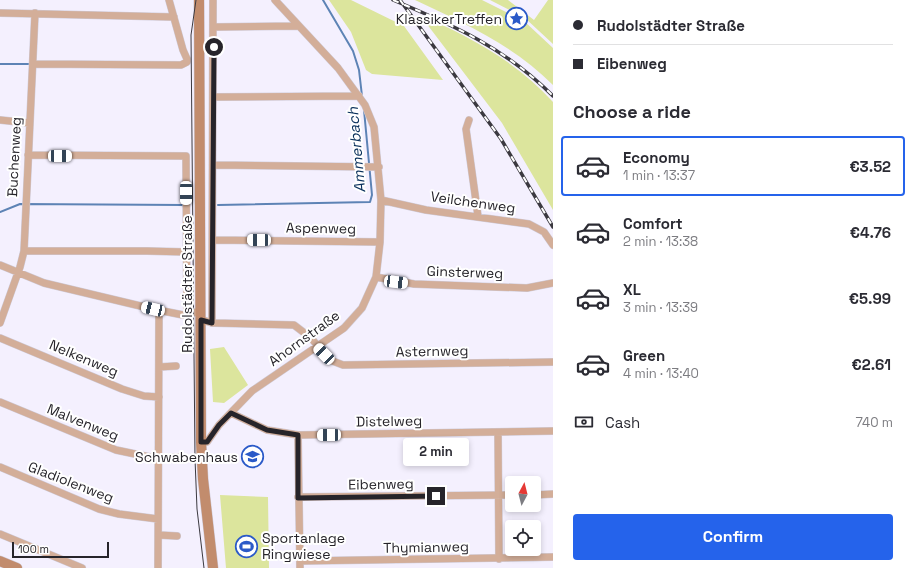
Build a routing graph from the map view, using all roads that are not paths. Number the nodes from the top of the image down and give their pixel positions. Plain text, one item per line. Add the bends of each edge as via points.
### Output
1 (169, 0) edge
2 (199, 0) edge
3 (213, 0) edge
4 (275, 0) edge
5 (0, 13) edge
6 (35, 13) junction
7 (174, 17) junction
8 (298, 26) junction
9 (214, 27) junction
10 (187, 59) junction
11 (200, 61) junction
12 (34, 64) junction
13 (214, 97) junction
14 (362, 100) junction
15 (0, 120) edge
16 (469, 120) dead end
17 (29, 123) junction
18 (28, 155) junction
19 (214, 165) junction
20 (373, 167) junction
21 (381, 200) junction
22 (478, 216) junction
23 (213, 240) junction
24 (380, 242) junction
25 (553, 245) edge
26 (24, 251) junction
27 (186, 252) junction
28 (0, 265) edge
29 (18, 273) junction
30 (376, 277) junction
31 (553, 283) edge
32 (159, 311) junction
33 (187, 314) junction
34 (201, 315) junction
35 (0, 323) edge
36 (214, 323) junction
37 (0, 338) edge
38 (318, 347) junction
39 (553, 362) edge
40 (176, 366) dead end
41 (159, 367) junction
42 (159, 397) junction
43 (0, 402) edge
44 (231, 413) junction
45 (553, 431) edge
46 (498, 432) junction
47 (298, 435) junction
48 (201, 442) junction
49 (177, 457) dead end
50 (159, 459) junction
51 (0, 467) edge
52 (553, 494) edge
53 (541, 495) edge
54 (498, 496) junction
55 (505, 496) edge
56 (298, 498) junction
57 (158, 519) junction
58 (0, 534) edge
59 (159, 535) junction
60 (177, 536) dead end
61 (553, 558) edge
62 (499, 559) junction
63 (0, 561) edge
64 (300, 565) edge
65 (17, 568) edge
66 (82, 568) edge
67 (158, 568) edge
68 (213, 568) edge

1 - 7 street
2 - 11 main road, Rudolstädter Straße
3 - 9 street, Rudolstädter Straße
4 - 8 street, Ahornstraße
5 - 6 street
6 - 7 street
6 - 12 street, Buchenweg
7 - 10 street
8 - 9 street
8 - 14 street, Ahornstraße via 338,68
9 - 13 street, Rudolstädter Straße
10 - 11 street
10 - 12 street via 187,62 181,65
11 - 34 main road, Rudolstädter Straße
12 - 17 street, Buchenweg
13 - 14 street
13 - 19 street, Rudolstädter Straße
14 - 20 street, Ahornstraße via 374,127
15 - 17 street
16 - 22 street via 466,129
17 - 18 street, Buchenweg
18 - 26 street, Buchenweg
18 - 27 street via 186,156
19 - 20 street
19 - 23 street, Rudolstädter Straße
20 - 21 street, Ahornstraße
21 - 22 street, Veilchenweg via 426,210
21 - 24 street, Ahornstraße
22 - 25 street, Veilchenweg via 529,224 544,232
23 - 24 street, Aspenweg
23 - 36 street, Rudolstädter Straße
24 - 30 street, Ahornstraße
26 - 27 street
26 - 29 street, Buchenweg
27 - 33 street
28 - 29 street
29 - 32 street via 44,283
29 - 35 street, Buchenweg
30 - 31 street, Ginsterweg via 414,284 528,288
30 - 38 street, Ahornstraße via 362,308 344,328
32 - 33 street via 177,315
32 - 41 street
33 - 34 street
34 - 36 street, Asternweg
34 - 48 main road, Rudolstädter Straße
36 - 38 street, Asternweg via 294,325
37 - 42 street, Nelkenweg via 122,389 144,396
38 - 39 street, Asternweg via 330,360 343,365
38 - 44 street, Ahornstraße via 252,391
40 - 41 street
41 - 42 street
42 - 50 street
43 - 50 street, Malvenweg via 116,450
44 - 47 street, Distelweg via 267,430
44 - 48 street, Ahornstraße via 207,442
45 - 46 street, Distelweg
46 - 47 street, Distelweg
46 - 54 street
47 - 56 street
48 - 68 main road, Rudolstädter Straße
49 - 50 street, Malvenweg
50 - 57 street
51 - 57 street, Gladiolenweg via 99,509
52 - 53 street
54 - 55 street, Eibenweg
54 - 56 street, Eibenweg
54 - 62 street
56 - 64 street
57 - 59 street
58 - 66 street
59 - 60 street
59 - 67 street
61 - 62 street, Thymianweg
62 - 64 street, Thymianweg
63 - 65 main road

